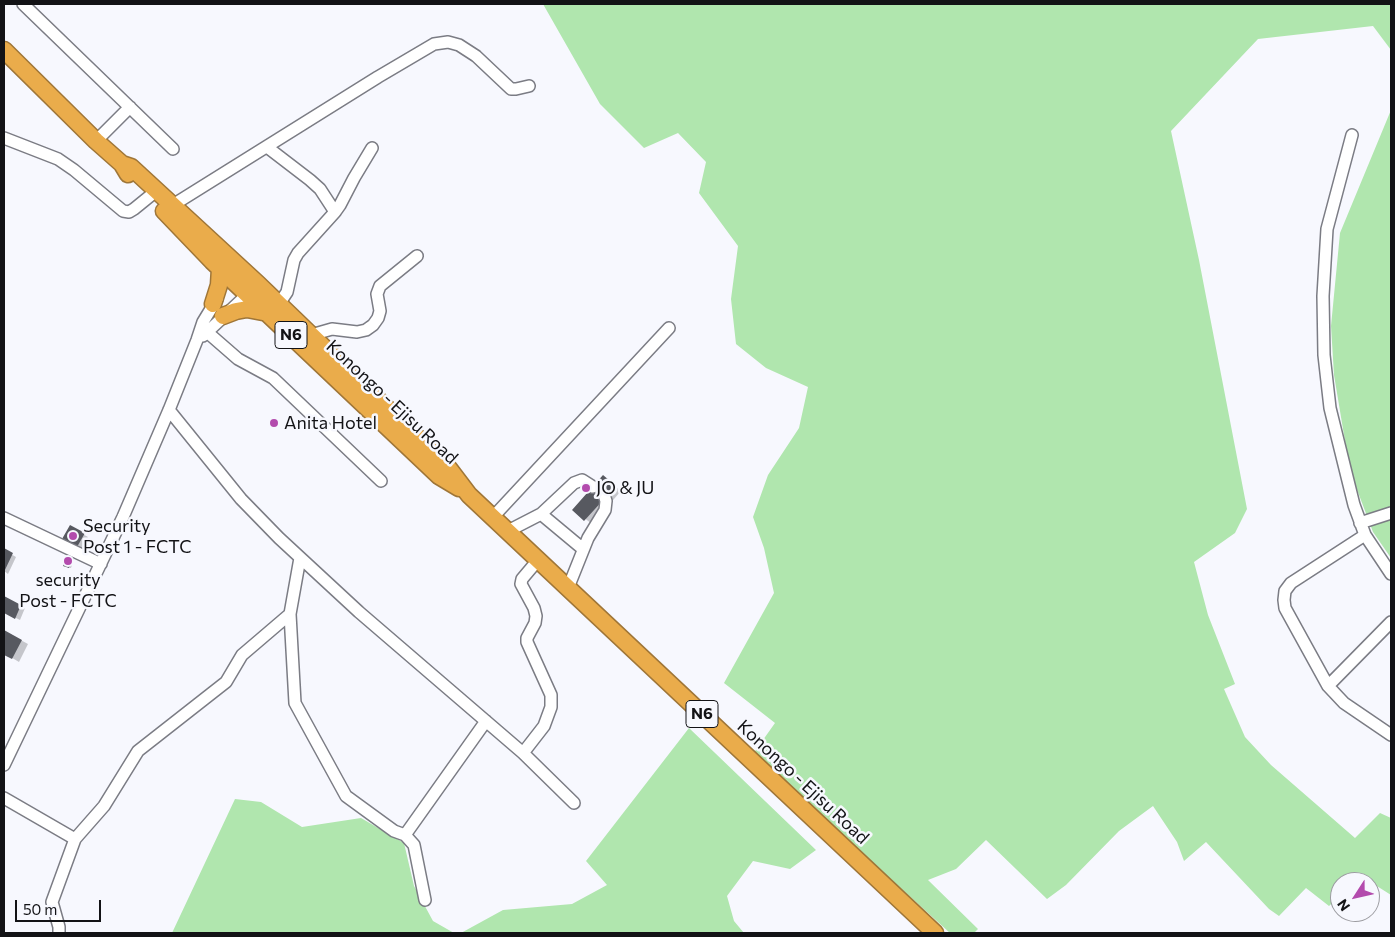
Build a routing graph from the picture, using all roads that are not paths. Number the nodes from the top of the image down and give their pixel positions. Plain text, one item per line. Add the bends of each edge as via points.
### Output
1 (23, 4) edge
2 (4, 50) edge
3 (529, 86) dead end
4 (130, 107) junction
5 (1352, 135) dead end
6 (4, 138) edge
7 (96, 141) junction
8 (267, 147) junction
9 (372, 148) dead end
10 (174, 149) dead end
11 (122, 164) junction
12 (150, 196) junction
13 (173, 205) junction
14 (335, 212) junction
15 (417, 256) dead end
16 (231, 272) junction
17 (253, 289) junction
18 (273, 309) junction
19 (218, 310) junction
20 (669, 328) dead end
21 (207, 332) junction
22 (311, 335) junction
23 (197, 340) junction
24 (169, 410) junction
25 (381, 481) dead end
26 (593, 487) dead end
27 (469, 495) junction
28 (605, 498) dead end
29 (1391, 513) edge
30 (541, 514) junction
31 (493, 517) junction
32 (4, 518) edge
33 (1360, 522) junction
34 (508, 531) junction
35 (1365, 535) junction
36 (583, 549) junction
37 (300, 558) junction
38 (538, 560) junction
39 (101, 564) junction
40 (1391, 574) edge
41 (568, 588) junction
42 (290, 614) junction
43 (1391, 622) edge
44 (1328, 686) junction
45 (486, 721) junction
46 (1391, 735) edge
47 (523, 753) junction
48 (4, 765) edge
49 (4, 798) edge
50 (574, 803) dead end
51 (405, 835) junction
52 (75, 839) junction
53 (425, 900) dead end
54 (59, 933) edge
55 (935, 933) edge

1 - 4 street
2 - 7 highway, Konongo - Ejisu Road / N6
3 - 8 street via 511,89 476,56 459,45 448,42 434,44
4 - 7 street
4 - 10 street
5 - 33 street via 1327,229 1324,355 1330,408
6 - 12 street via 58,159 123,211 129,212
7 - 11 highway, Konongo - Ejisu Road / N6
8 - 13 street
8 - 14 street via 310,180
9 - 14 street
11 - 12 highway, Konongo - Ejisu Road / N6
11 - 13 highway, Konongo - Ejisu Road / N6 via 131,167
12 - 16 highway, Konongo - Ejisu Road / N6
13 - 16 highway, Konongo - Ejisu Road / N6
14 - 18 street via 298,253 287,292
15 - 22 street via 380,286 377,294 380,310 373,325 357,332 332,329
16 - 17 highway, Konongo - Ejisu Road / N6
16 - 19 highway via 217,294
17 - 18 highway, Konongo - Ejisu Road / N6
17 - 19 street
18 - 19 highway
18 - 22 highway, Konongo - Ejisu Road / N6
18 - 27 highway, Konongo - Ejisu Road / N6 via 439,476
19 - 21 street
19 - 23 street via 203,322
20 - 31 street
21 - 23 street
21 - 25 street via 238,359 273,378
22 - 27 highway, Konongo - Ejisu Road / N6 via 447,466
23 - 24 street
24 - 37 street via 241,499
24 - 39 street
26 - 30 street via 582,480 574,483
27 - 31 highway, Konongo - Ejisu Road / N6
28 - 36 street via 605,510
29 - 33 street
30 - 34 street
30 - 36 street
31 - 34 highway, Konongo - Ejisu Road / N6
32 - 39 street
33 - 35 street
34 - 38 highway, Konongo - Ejisu Road / N6
35 - 40 street
35 - 44 street via 1291,583 1284,595 1285,608
36 - 41 street
37 - 42 street
37 - 45 street
38 - 41 highway, Konongo - Ejisu Road / N6
38 - 47 street via 521,584 536,616 527,642 551,695 551,707 544,726
39 - 48 street
41 - 55 highway, Konongo - Ejisu Road / N6
42 - 51 street via 295,702 346,796 394,831
42 - 52 street via 242,655 226,682 138,751 104,806
43 - 44 street
44 - 46 street via 1344,703
45 - 47 street
45 - 51 street
47 - 50 street
49 - 52 street
51 - 53 street via 414,845
52 - 54 street via 52,902

